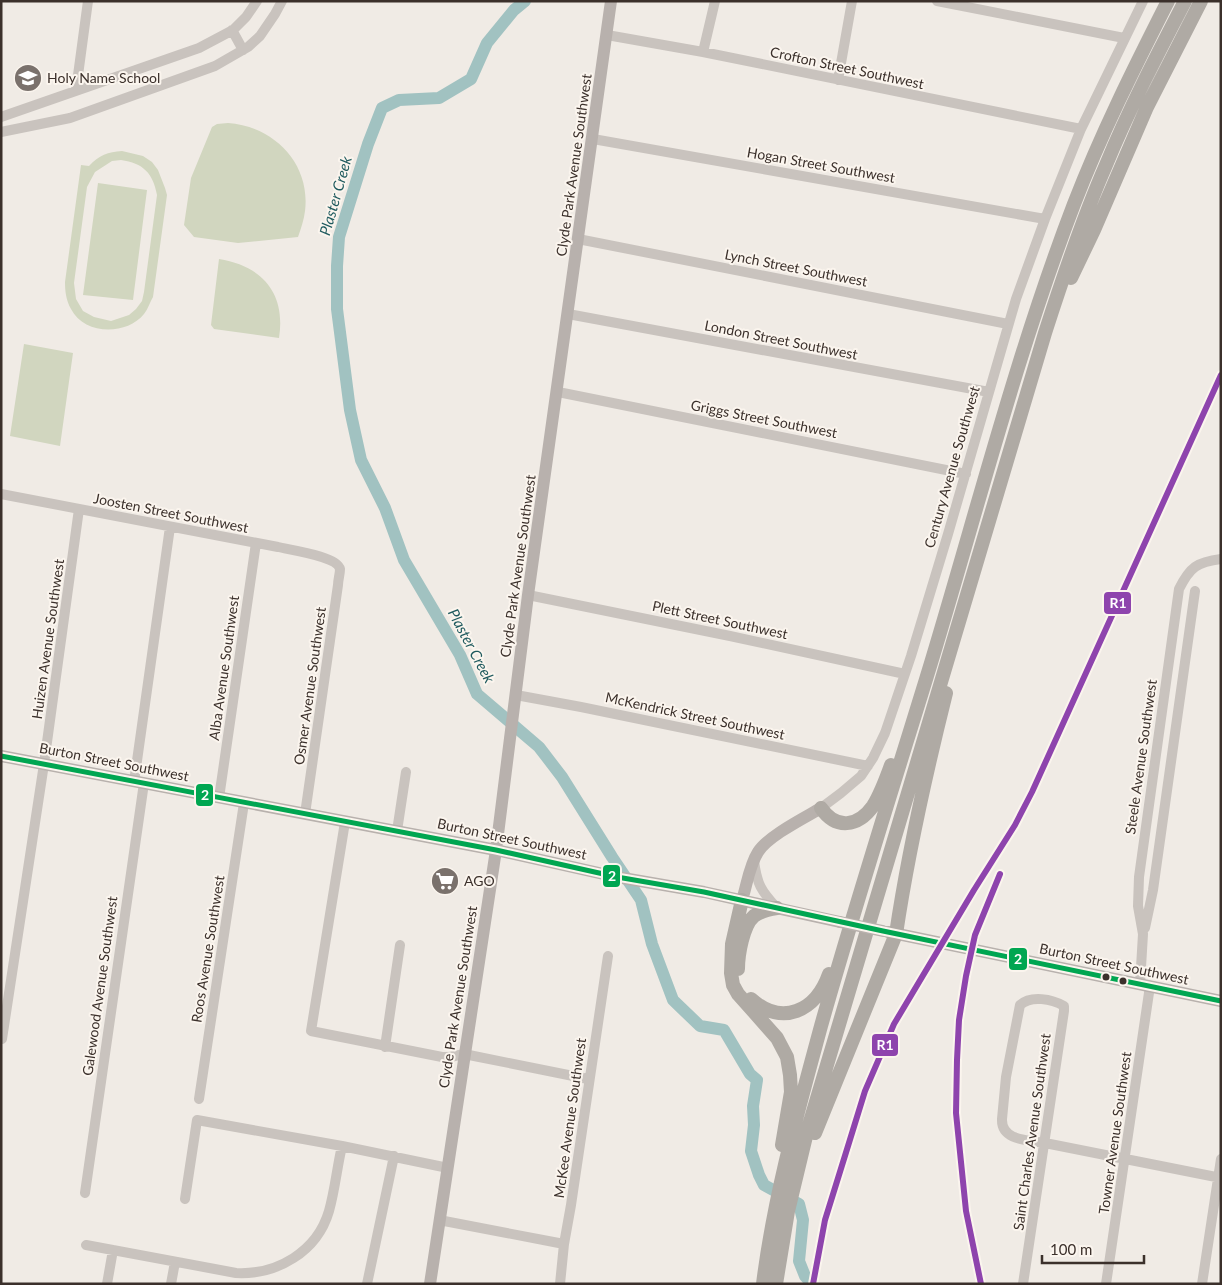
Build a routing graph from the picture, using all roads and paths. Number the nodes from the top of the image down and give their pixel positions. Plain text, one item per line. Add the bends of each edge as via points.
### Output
1 (88, 1) edge
2 (257, 1) edge
3 (282, 1) edge
4 (611, 1) edge
5 (715, 1) edge
6 (852, 1) edge
7 (938, 1) edge
8 (1144, 1) edge
9 (1168, 1) edge
10 (1185, 1) edge
11 (1201, 1) edge
12 (232, 30) junction
13 (607, 35) junction
14 (1124, 38) junction
15 (243, 50) junction
16 (703, 52) junction
17 (838, 80) junction
18 (76, 90) junction
19 (1, 117) edge
20 (1081, 130) junction
21 (1, 132) edge
22 (593, 139) junction
23 (1045, 219) junction
24 (578, 238) junction
25 (568, 314) junction
26 (1008, 324) junction
27 (1045, 333) junction
28 (558, 392) junction
29 (989, 392) junction
30 (966, 474) junction
31 (1, 494) edge
32 (79, 509) junction
33 (170, 527) junction
34 (256, 543) junction
35 (1221, 559) edge
36 (336, 562) joint
37 (1195, 590) dead end
38 (967, 592) junction
39 (528, 595) junction
40 (905, 674) junction
41 (921, 696) junction
42 (515, 700) junction
43 (1, 756) edge
44 (44, 764) junction
45 (868, 766) junction
46 (406, 772) dead end
47 (139, 782) junction
48 (219, 798) junction
49 (244, 802) junction
50 (821, 808) junction
51 (306, 814) junction
52 (345, 822) junction
53 (397, 832) junction
54 (496, 850) junction
55 (754, 860) junction
56 (742, 900) junction
57 (777, 908) junction
58 (890, 932) junction
59 (1143, 934) junction
60 (400, 945) dead end
61 (841, 955) junction
62 (608, 956) dead end
63 (1145, 985) junction
64 (1221, 1001) edge
65 (2, 1039) edge
66 (385, 1047) junction
67 (464, 1054) junction
68 (588, 1079) junction
69 (199, 1099) dead end
70 (1045, 1143) junction
71 (342, 1146) junction
72 (394, 1156) junction
73 (1126, 1158) junction
74 (1221, 1159) edge
75 (784, 1166) junction
76 (448, 1168) junction
77 (795, 1177) junction
78 (1219, 1178) edge
79 (85, 1192) dead end
80 (185, 1199) dead end
81 (439, 1220) junction
82 (564, 1244) junction
83 (86, 1245) dead end
84 (113, 1250) junction
85 (175, 1262) junction
86 (107, 1284) edge
87 (171, 1284) edge
88 (367, 1284) edge
89 (430, 1284) edge
90 (560, 1284) edge
91 (763, 1284) edge
92 (776, 1284) edge
93 (1024, 1284) edge
94 (1106, 1284) edge
95 (1202, 1284) edge

1 - 18 street
2 - 12 street
3 - 15 street via 260,36
4 - 13 main road, Clyde Park Avenue Southwest
5 - 16 street
6 - 17 street
7 - 14 street
8 - 14 street, Century Avenue Southwest
9 - 41 highway via 1106,129 1058,247 1017,370
10 - 27 highway via 1106,164
11 - 27 highway via 1147,107
12 - 15 street
12 - 18 street via 185,55
13 - 16 street, Crofton Street Southwest
13 - 22 main road, Clyde Park Avenue Southwest
14 - 20 street, Century Avenue Southwest
15 - 21 street via 215,66 70,118
16 - 17 street, Crofton Street Southwest
17 - 20 street, Crofton Street Southwest
18 - 19 street
20 - 23 street, Century Avenue Southwest
22 - 23 street, Hogan Street Southwest
22 - 24 main road, Clyde Park Avenue Southwest
23 - 26 street, Century Avenue Southwest
24 - 25 main road, Clyde Park Avenue Southwest
24 - 26 street, Lynch Street Southwest
25 - 28 main road, Clyde Park Avenue Southwest
25 - 29 street, London Street Southwest
26 - 29 street, Century Avenue Southwest
27 - 38 highway
28 - 30 street, Griggs Street Southwest
28 - 39 main road, Clyde Park Avenue Southwest
29 - 30 street, Century Avenue Southwest
30 - 40 street, Century Avenue Southwest
31 - 32 street, Joosten Street Southwest
32 - 33 street, Joosten Street Southwest
32 - 44 street, Huizen Avenue Southwest
33 - 34 street, Joosten Street Southwest
33 - 47 street, Galewood Avenue Southwest
34 - 36 street, Joosten Street Southwest
34 - 48 street, Alba Avenue Southwest
35 - 59 street, Steele Avenue Southwest via 1194,567 1179,589 1139,877 1138,906
36 - 51 street, Osmer Avenue Southwest via 340,568 338,585
37 - 59 street via 1153,890
38 - 58 highway via 900,905
38 - 77 highway
39 - 40 street, Plett Street Southwest
39 - 42 main road, Clyde Park Avenue Southwest
40 - 45 street, Century Avenue Southwest via 885,733
41 - 50 highway via 882,788 869,810 854,821 841,823 828,817
41 - 61 highway
42 - 45 street, McKendrick Street Southwest via 581,707
42 - 54 main road, Clyde Park Avenue Southwest
43 - 44 main road, Burton Street Southwest
44 - 47 main road, Burton Street Southwest
44 - 65 street, Huizen Avenue Southwest
45 - 50 street, Century Avenue Southwest
46 - 53 street
47 - 48 main road, Burton Street Southwest
47 - 79 street, Galewood Avenue Southwest
48 - 49 main road, Burton Street Southwest
49 - 51 main road, Burton Street Southwest
49 - 69 street, Roos Avenue Southwest
50 - 55 main road, Century Avenue Southwest via 765,844
51 - 52 main road, Burton Street Southwest
52 - 53 main road, Burton Street Southwest
52 - 66 street via 311,1031
53 - 54 main road, Burton Street Southwest
54 - 56 main road, Burton Street Southwest
54 - 67 main road, Clyde Park Avenue Southwest
55 - 56 main road, Century Avenue Southwest
55 - 57 street via 759,887
56 - 57 main road, Burton Street Southwest
56 - 75 highway via 732,944 731,973 740,998 777,1038 787,1058 790,1092 782,1141
57 - 58 main road, Burton Street Southwest, bridge
57 - 61 highway via 758,913 749,921 740,953 739,980 747,996 757,1004 780,1013 806,1007 819,995 831,967
58 - 63 main road, Burton Street Southwest
58 - 77 highway via 849,1050
59 - 63 street, Steele Avenue Southwest
60 - 66 street
61 - 75 highway
62 - 68 street, McKee Avenue Southwest
63 - 64 main road, Burton Street Southwest
63 - 73 street, Towner Avenue Southwest
66 - 67 street via 450,1058
67 - 68 street
67 - 76 main road, Clyde Park Avenue Southwest
68 - 82 street, McKee Avenue Southwest
70 - 70 street, Saint Charles Avenue Southwest via 1012,1137 1002,1125 1006,1077 1020,1005 1032,999 1058,1002 1064,1006
70 - 73 street
70 - 93 street, Saint Charles Avenue Southwest
71 - 72 street
71 - 80 street via 197,1120
71 - 85 street via 329,1211 315,1237 295,1257 269,1270 248,1273
72 - 76 street
72 - 88 street
73 - 78 street
73 - 94 street, Towner Avenue Southwest
74 - 78 street
75 - 91 highway
76 - 81 main road, Clyde Park Avenue Southwest
77 - 92 highway
78 - 95 street
81 - 82 street
81 - 89 main road, Clyde Park Avenue Southwest
82 - 90 street, McKee Avenue Southwest
83 - 84 street
84 - 85 street
84 - 86 street
85 - 87 street

